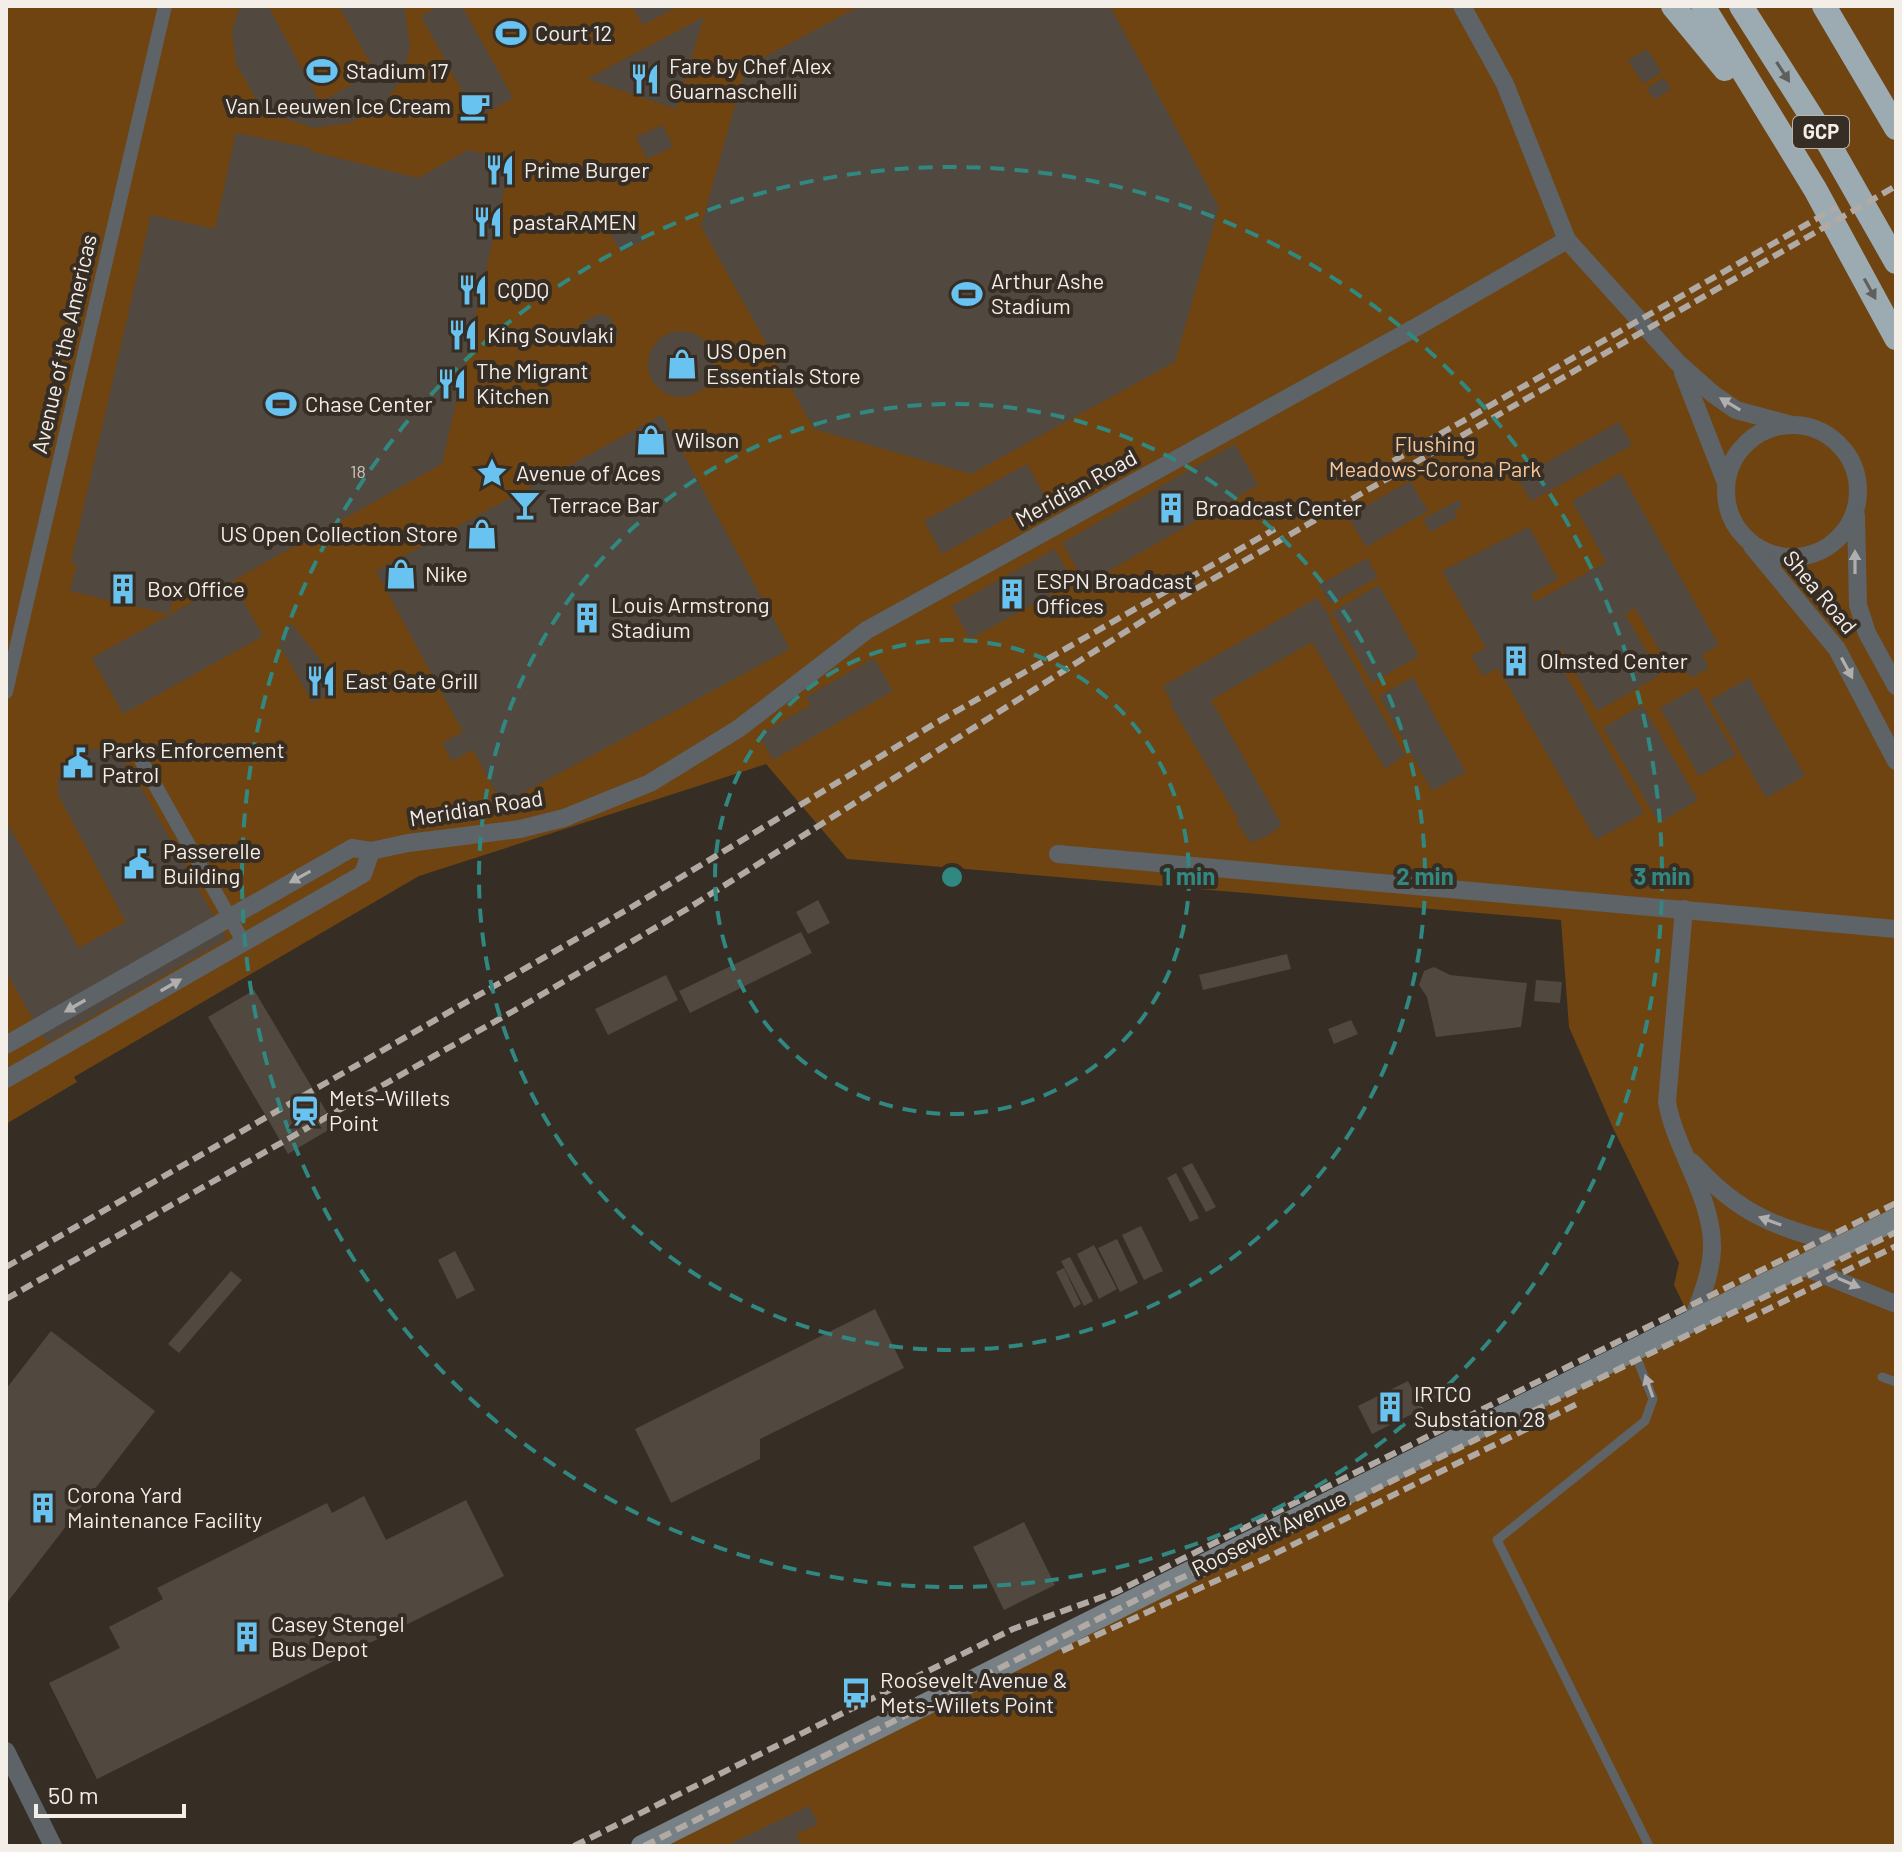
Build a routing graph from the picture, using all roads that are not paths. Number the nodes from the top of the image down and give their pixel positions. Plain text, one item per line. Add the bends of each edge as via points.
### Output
1 (165, 6) edge
2 (1462, 6) edge
3 (1673, 6) edge
4 (1703, 6) edge
5 (1741, 6) edge
6 (1824, 6) edge
7 (1896, 128) edge
8 (1567, 240) junction
9 (1844, 241) junction
10 (1896, 262) edge
11 (1896, 338) edge
12 (1678, 363) junction
13 (1792, 425) junction
14 (1726, 484) junction
15 (1856, 512) junction
16 (1748, 541) junction
17 (1896, 686) edge
18 (6, 692) edge
19 (141, 760) dead end
20 (1896, 761) edge
21 (371, 851) junction
22 (1058, 854) dead end
23 (1684, 909) junction
24 (230, 917) junction
25 (1896, 929) edge
26 (244, 943) junction
27 (6, 1045) edge
28 (6, 1079) edge
29 (1684, 1154) junction
30 (1896, 1219) edge
31 (1845, 1245) junction
32 (1801, 1266) junction
33 (1896, 1304) edge
34 (1692, 1322) junction
35 (1634, 1351) junction
36 (1882, 1377) dead end
37 (1896, 1382) edge
38 (6, 1751) edge
39 (53, 1846) edge
40 (642, 1846) edge
41 (1649, 1846) edge

1 - 18 street, Avenue of the Americas
2 - 8 street via 1505,84
3 - 9 highway via 1715,55
4 - 9 highway, GCP
5 -> 10 highway, GCP
6 - 7 highway
8 - 12 street
8 - 21 street, Meridian Road via 867,630 738,729 650,783 564,818 520,829
9 -> 11 highway, GCP
13 -> 12 street via 1736,410
12 - 14 street
13 - 14 street via 1771,428 1752,439 1736,456
13 - 15 street via 1828,436 1848,455 1857,480
14 - 16 street via 1732,520
15 - 16 street via 1841,536 1808,556 1774,555
17 -> 15 street, Shea Road via 1858,605
16 -> 20 street, Shea Road via 1837,649
19 - 24 street
21 -> 24 street, Meridian Road via 352,848
21 - 26 street via 363,874
22 - 23 street
23 - 25 street
23 - 29 street via 1667,1102
24 - 26 street
24 -> 27 street, Meridian Road
28 -> 26 street
31 -> 29 street via 1747,1212 1722,1195
29 - 34 street via 1712,1241 1711,1262
30 - 31 main road, Roosevelt Avenue
31 - 32 main road, Roosevelt Avenue
32 -> 33 street
32 - 34 main road, Roosevelt Avenue
34 - 35 main road, Roosevelt Avenue
35 - 40 main road, Roosevelt Avenue
41 -> 35 lane via 1497,1540 1645,1421 1653,1399
36 - 37 lane
38 - 39 street

